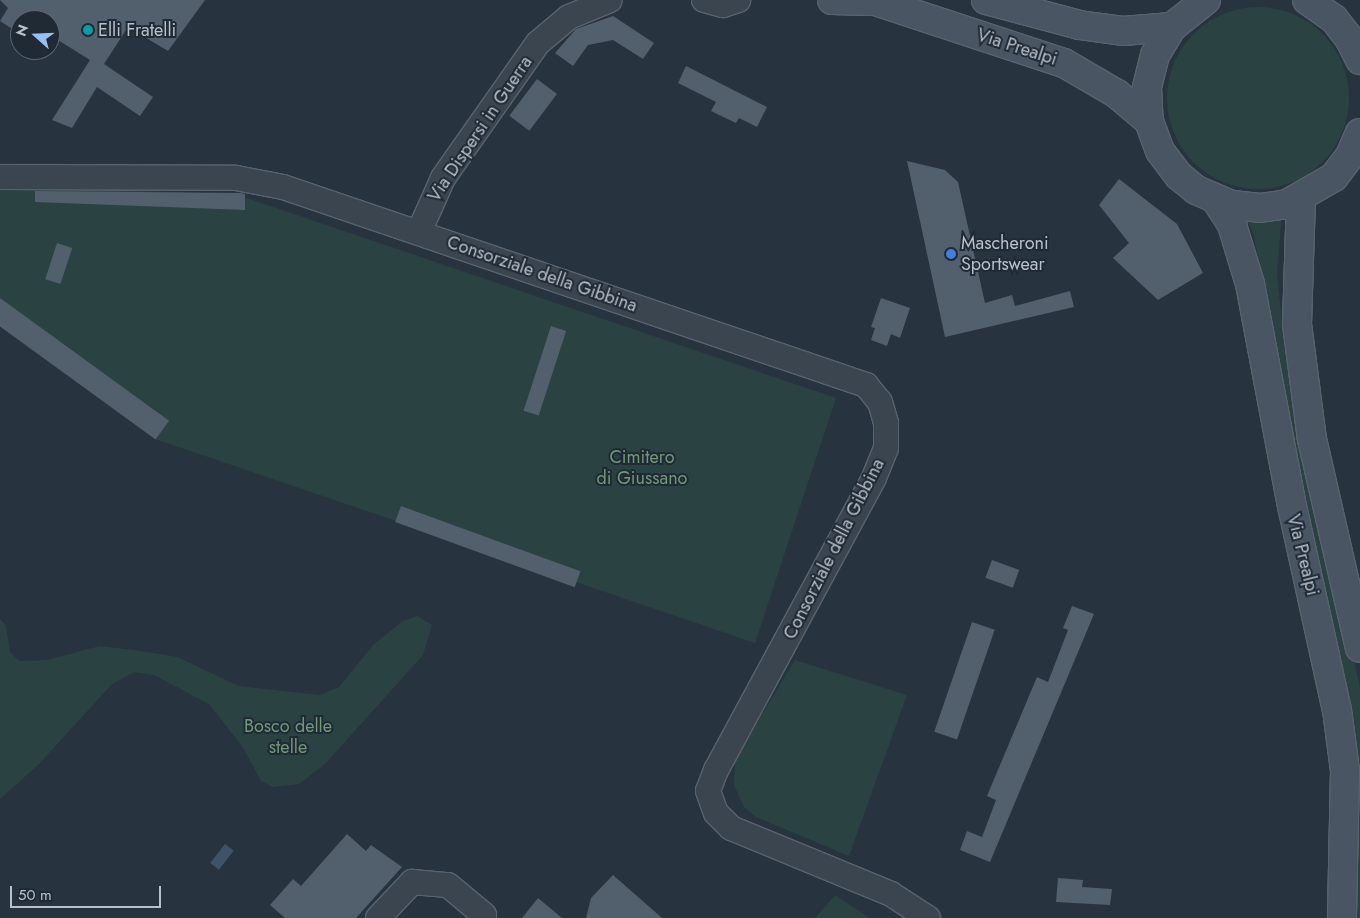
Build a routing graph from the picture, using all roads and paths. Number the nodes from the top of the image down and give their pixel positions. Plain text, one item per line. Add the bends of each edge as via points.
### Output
1 (610, 0) edge
2 (704, 0) edge
3 (738, 0) edge
4 (832, 0) edge
5 (986, 0) edge
6 (1206, 0) edge
7 (873, 1) edge
8 (1311, 1) edge
9 (1172, 27) junction
10 (1360, 59) edge
11 (1149, 120) junction
12 (1357, 148) edge
13 (0, 178) edge
14 (1301, 198) junction
15 (1216, 200) junction
16 (418, 232) junction
17 (1360, 648) edge
18 (484, 915) dead end
19 (378, 918) edge
20 (928, 918) edge
21 (1342, 918) edge

1 - 16 street, Via Dispersi in Guerra via 569,17 538,43 443,178
2 - 3 street via 723,5
4 - 7 main road, Via Prealpi
5 - 9 main road, Via Prealpi via 1079,26 1122,31
6 - 9 main road
7 - 11 main road, Via Prealpi via 1064,63 1117,94
8 - 10 main road via 1334,19
9 - 11 main road via 1155,55 1147,88
11 - 15 main road via 1160,151 1179,176
12 - 14 main road via 1334,176
13 - 16 street via 236,178 283,187
14 - 15 main road via 1287,204 1260,208
14 - 17 main road, Via Prealpi via 1296,282 1299,343 1312,440
15 - 21 main road, Via Prealpi via 1232,225 1250,284 1292,506 1337,710 1346,800
16 - 20 street, Consorziale della Gibbina via 866,385 880,402 886,423 886,448 874,478 716,770 708,791 716,813 731,828 891,894
18 - 19 street via 448,885 412,882

